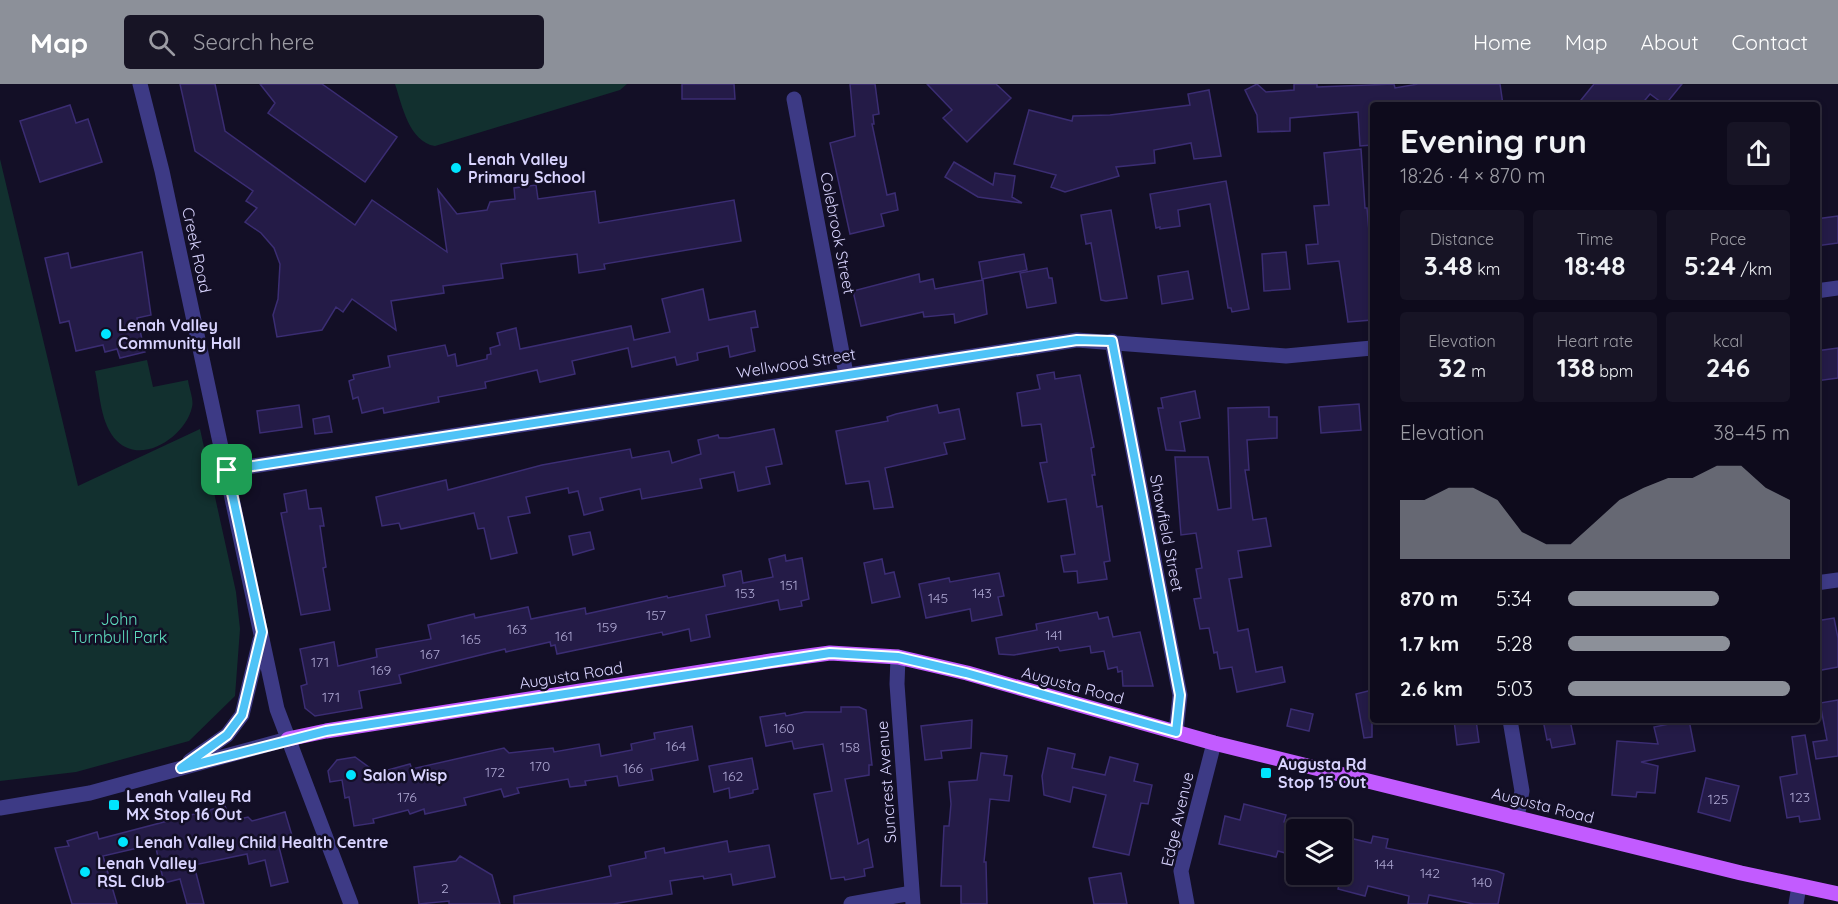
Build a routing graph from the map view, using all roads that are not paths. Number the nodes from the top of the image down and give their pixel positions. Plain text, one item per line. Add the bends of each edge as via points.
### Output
1 (140, 84) edge
2 (794, 99) dead end
3 (1838, 288) edge
4 (1820, 290) edge
5 (1112, 341) junction
6 (1370, 348) edge
7 (846, 374) junction
8 (227, 470) junction
9 (1838, 580) edge
10 (1820, 582) edge
11 (262, 632) junction
12 (898, 657) junction
13 (1511, 723) edge
14 (1176, 732) junction
15 (288, 740) junction
16 (1214, 743) junction
17 (181, 768) junction
18 (0, 808) edge
19 (1517, 817) junction
20 (1799, 886) junction
21 (1838, 894) edge
22 (913, 899) edge
23 (351, 904) edge
24 (851, 904) edge
25 (1187, 904) edge
26 (1796, 904) edge

1 - 8 street, Creek Road
2 - 7 street, Colebrook Street
3 - 4 street
5 - 6 street, Wellwood Street via 1286,356
5 - 7 street, Wellwood Street via 1077,340
5 - 14 street, Shawfield Street via 1180,695
7 - 8 street, Wellwood Street
8 - 11 street, Creek Road
9 - 10 street
11 - 15 street, Creek Road via 277,709
11 - 17 street via 242,715 227,735
12 - 14 main road, Augusta Road
12 - 15 main road, Augusta Road via 830,653 771,661
12 - 22 street, Suncrest Avenue
13 - 19 street via 1522,791
14 - 16 main road, Augusta Road
15 - 17 street
15 - 23 street, Creek Road
16 - 19 main road, Augusta Road
16 - 25 street, Edge Avenue via 1181,871
17 - 18 street via 90,793
19 - 20 main road, Augusta Road
20 - 21 main road, Augusta Road
20 - 26 street
22 - 24 street

